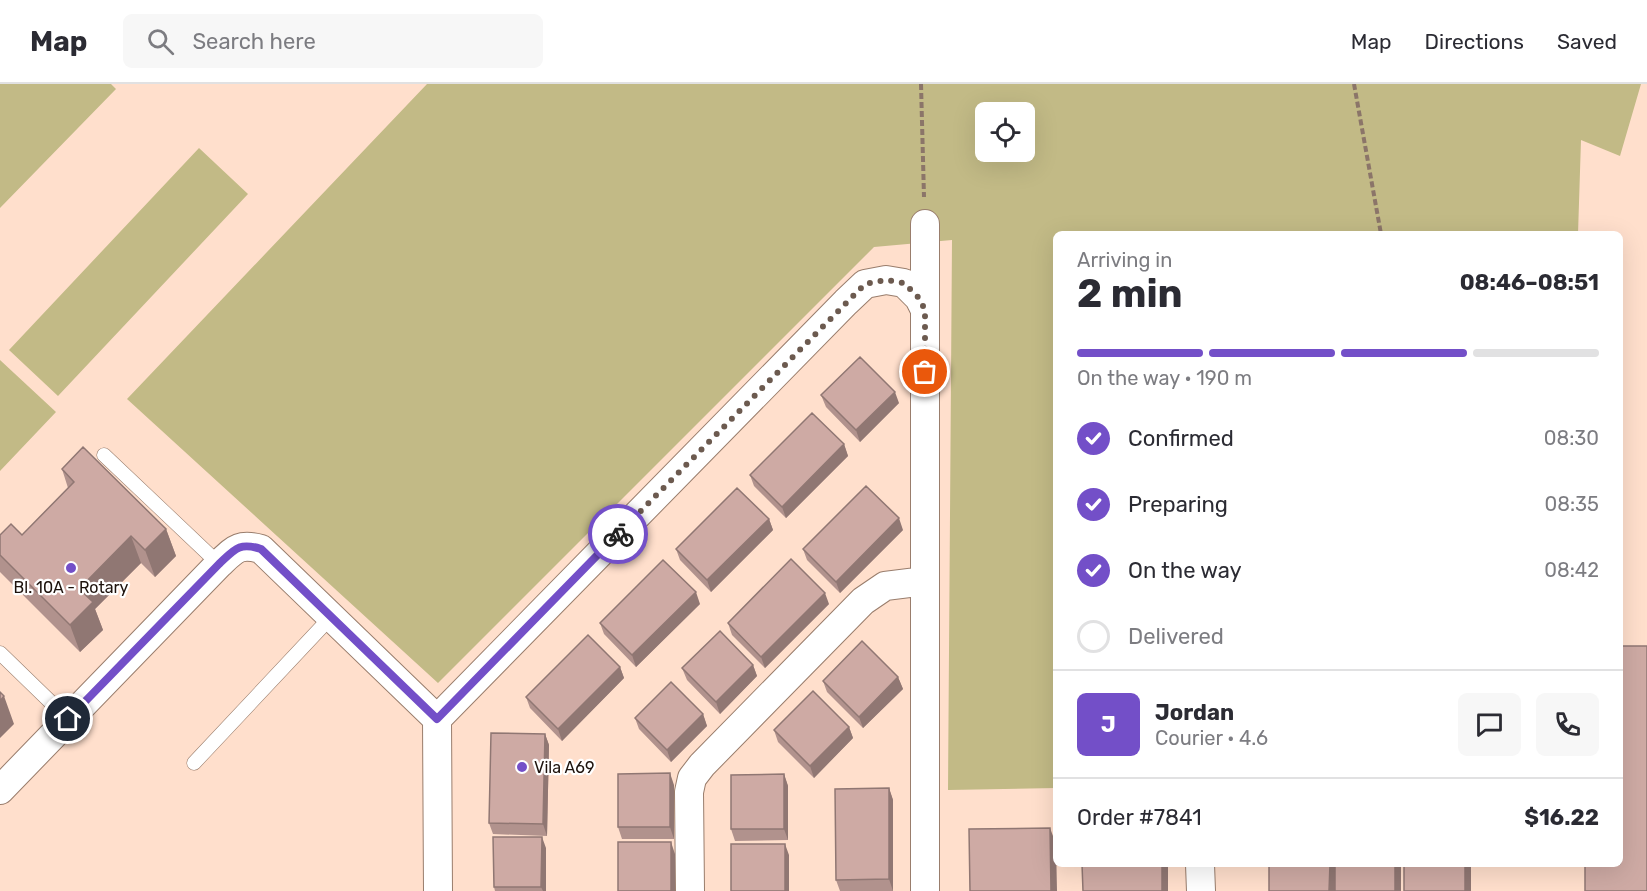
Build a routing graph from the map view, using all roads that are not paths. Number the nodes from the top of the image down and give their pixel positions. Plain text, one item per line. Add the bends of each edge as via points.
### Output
1 (924, 224) road end
2 (925, 310) junction
3 (104, 454) dead end
4 (219, 564) junction
5 (925, 581) junction
6 (331, 616) junction
7 (0, 653) edge
8 (68, 719) junction
9 (437, 719) junction
10 (194, 763) dead end
11 (0, 790) edge
12 (1200, 867) edge
13 (438, 891) edge
14 (690, 891) edge
15 (925, 891) edge
16 (1200, 891) edge

1 - 2 street
2 - 5 street
2 - 9 street via 904,283 886,280 865,284
3 - 4 lane
4 - 6 street via 236,548 249,545 261,549
4 - 8 street
5 - 14 street via 885,586 863,601 702,765 689,792
5 - 15 street
6 - 9 street
6 - 10 lane
7 - 8 lane
8 - 11 street
9 - 13 street
12 - 16 street

